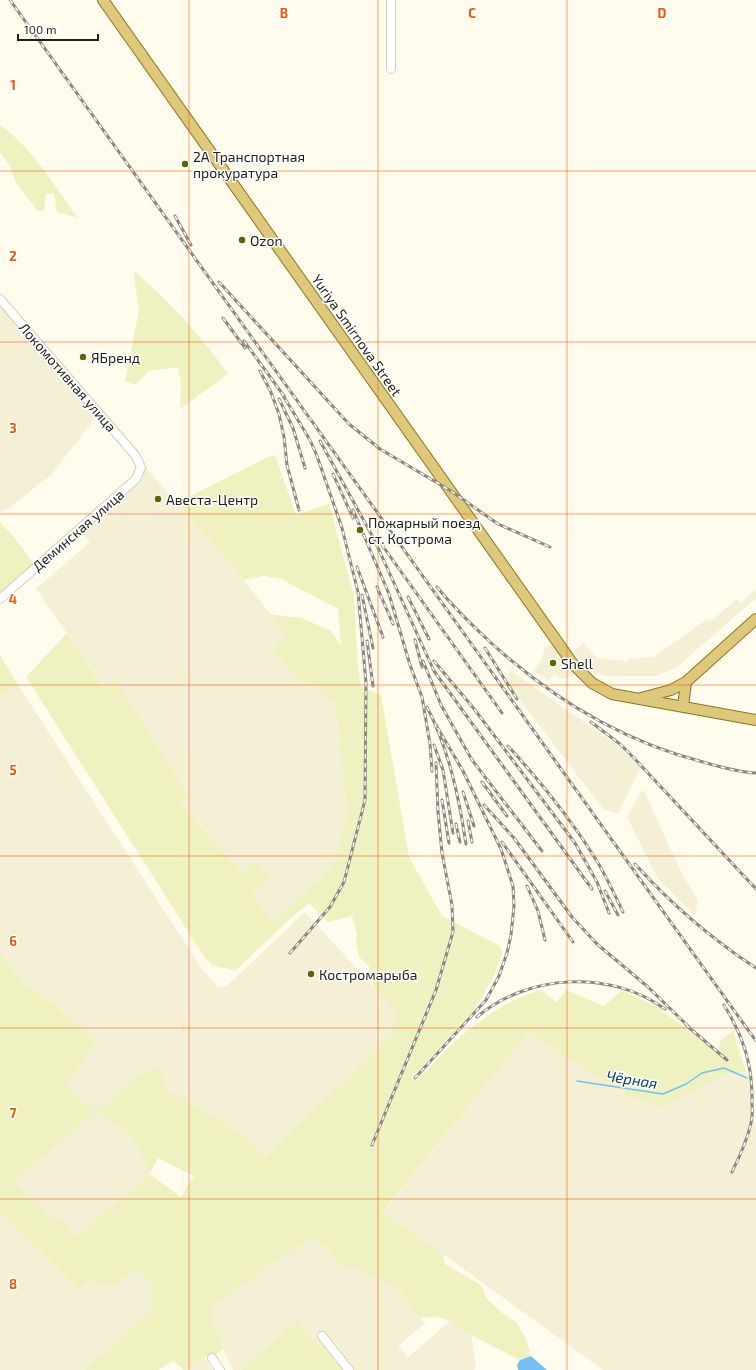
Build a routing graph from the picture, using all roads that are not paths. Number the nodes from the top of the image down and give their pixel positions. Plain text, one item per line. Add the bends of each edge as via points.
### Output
1 (103, 0) edge
2 (391, 0) edge
3 (391, 69) dead end
4 (0, 299) edge
5 (136, 455) joint
6 (0, 599) edge
7 (756, 620) edge
8 (686, 682) junction
9 (638, 699) junction
10 (683, 707) junction
11 (756, 720) edge
12 (322, 1336) dead end
13 (212, 1358) dead end
14 (220, 1370) edge
15 (349, 1370) edge

1 - 9 main road via 573,664 592,683 612,694
2 - 3 street
4 - 5 street, Локомотивная улица
5 - 6 street, Деминская улица via 141,467 136,478
7 - 8 main road
8 - 9 main road via 671,690
8 - 10 main road
9 - 10 main road
10 - 11 main road
12 - 15 street
13 - 14 street

